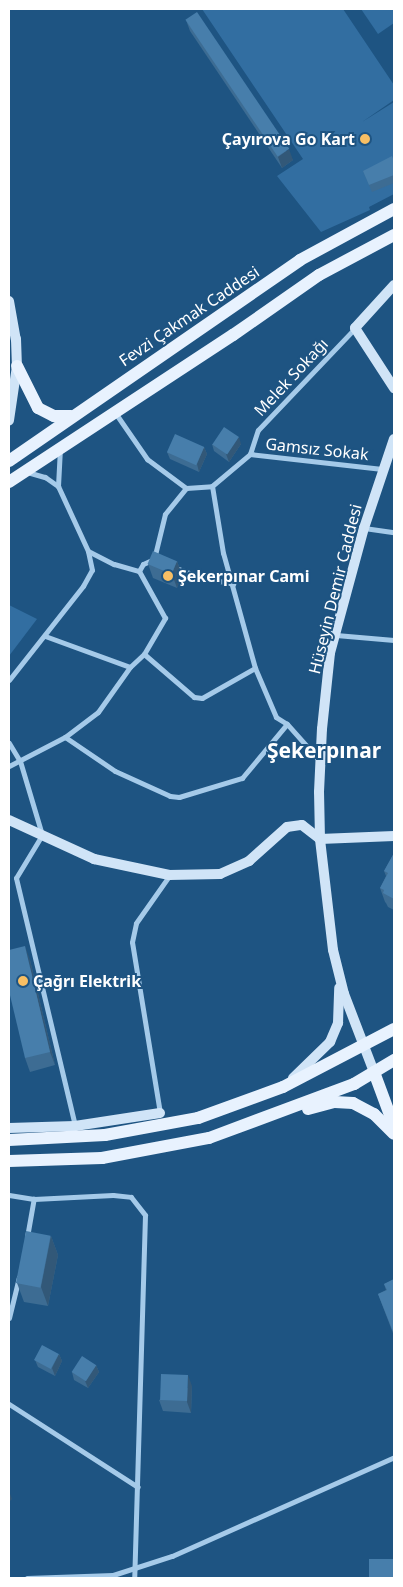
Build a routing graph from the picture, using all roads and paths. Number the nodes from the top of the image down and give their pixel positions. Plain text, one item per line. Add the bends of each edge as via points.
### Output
1 (394, 209) edge
2 (394, 235) edge
3 (394, 286) edge
4 (9, 301) edge
5 (355, 328) junction
6 (17, 366) junction
7 (394, 388) edge
8 (115, 413) junction
9 (71, 416) junction
10 (9, 420) edge
11 (394, 439) edge
12 (60, 449) junction
13 (250, 454) junction
14 (9, 462) edge
15 (382, 469) junction
16 (25, 471) junction
17 (9, 482) edge
18 (58, 486) junction
19 (212, 486) junction
20 (186, 488) junction
21 (364, 528) junction
22 (394, 532) edge
23 (88, 551) junction
24 (154, 559) junction
25 (162, 562) edge
26 (170, 565) edge
27 (139, 571) junction
28 (233, 584) junction
29 (336, 635) junction
30 (45, 636) junction
31 (394, 640) edge
32 (144, 654) junction
33 (130, 667) junction
34 (256, 668) junction
35 (9, 680) edge
36 (288, 724) junction
37 (65, 737) junction
38 (9, 743) edge
39 (20, 761) junction
40 (320, 761) junction
41 (9, 766) edge
42 (9, 820) edge
43 (42, 835) junction
44 (394, 836) edge
45 (350, 838) junction
46 (320, 839) junction
47 (322, 871) junction
48 (169, 875) junction
49 (339, 977) junction
50 (394, 1029) edge
51 (364, 1047) junction
52 (394, 1060) edge
53 (374, 1072) junction
54 (283, 1087) junction
55 (160, 1113) joint
56 (75, 1126) junction
57 (394, 1126) edge
58 (9, 1128) edge
59 (234, 1130) junction
60 (394, 1134) edge
61 (9, 1140) edge
62 (9, 1161) edge
63 (9, 1195) edge
64 (34, 1199) junction
65 (24, 1248) edge
66 (21, 1267) edge
67 (9, 1318) edge
68 (9, 1404) edge
69 (394, 1457) edge
70 (138, 1487) junction
71 (135, 1567) junction
72 (26, 1578) edge
73 (134, 1578) edge

1 - 9 main road, Fevzi Çakmak Caddesi via 300,260
2 - 8 main road via 319,275
3 - 5 street
4 - 6 street
5 - 7 street
5 - 13 street, Melek Sokağı via 258,430
6 - 9 main road via 38,408 54,416
6 - 10 street
8 - 12 main road
8 - 20 street via 147,459
9 - 14 main road, Fevzi Çakmak Caddesi
11 - 15 street, Hüseyin Demir Caddesi
12 - 16 main road
12 - 18 street
13 - 15 street, Gamsız Sokak
13 - 19 street
15 - 21 street, Hüseyin Demir Caddesi
16 - 17 main road
16 - 18 street via 45,477
18 - 23 street
19 - 20 street
19 - 28 street
20 - 24 street via 165,514
21 - 22 street
21 - 29 street, Hüseyin Demir Caddesi
23 - 27 street via 114,564
23 - 30 street via 92,570
24 - 25 street
24 - 27 street via 143,564
26 - 28 street via 202,578
27 - 32 street via 165,618
28 - 34 street
29 - 31 street
29 - 40 street, Hüseyin Demir Caddesi via 326,682
30 - 33 street
30 - 35 street
32 - 33 street
32 - 34 street via 194,696 202,698
33 - 37 street via 106,704
34 - 36 street via 276,717
36 - 37 street via 242,778 179,797 115,772
36 - 40 street
37 - 39 street
38 - 39 street
39 - 41 street
39 - 43 street
40 - 46 street, Hüseyin Demir Caddesi
42 - 43 street
43 - 48 street via 94,859
43 - 56 street via 16,878
44 - 45 street
45 - 46 street
45 - 47 street via 330,846
46 - 47 street, Hüseyin Demir Caddesi
46 - 48 street via 302,824 287,827 249,861 220,874
47 - 49 street, Hüseyin Demir Caddesi
48 - 55 street via 136,923 132,942
49 - 51 street, Hüseyin Demir Caddesi
49 - 54 street via 339,1012 330,1042
50 - 51 main road
51 - 53 street, Hüseyin Demir Caddesi
51 - 54 main road
52 - 53 main road
53 - 57 main road
53 - 59 main road
54 - 61 main road via 198,1118 157,1127 105,1135
55 - 56 street
56 - 58 street
59 - 60 main road via 346,1101 368,1109
59 - 62 main road via 144,1152 77,1159
63 - 64 street
64 - 65 street
64 - 70 street via 131,1197 145,1215
66 - 67 street
68 - 70 street
69 - 71 street via 172,1556
70 - 71 street
71 - 72 street via 113,1575
71 - 73 street

